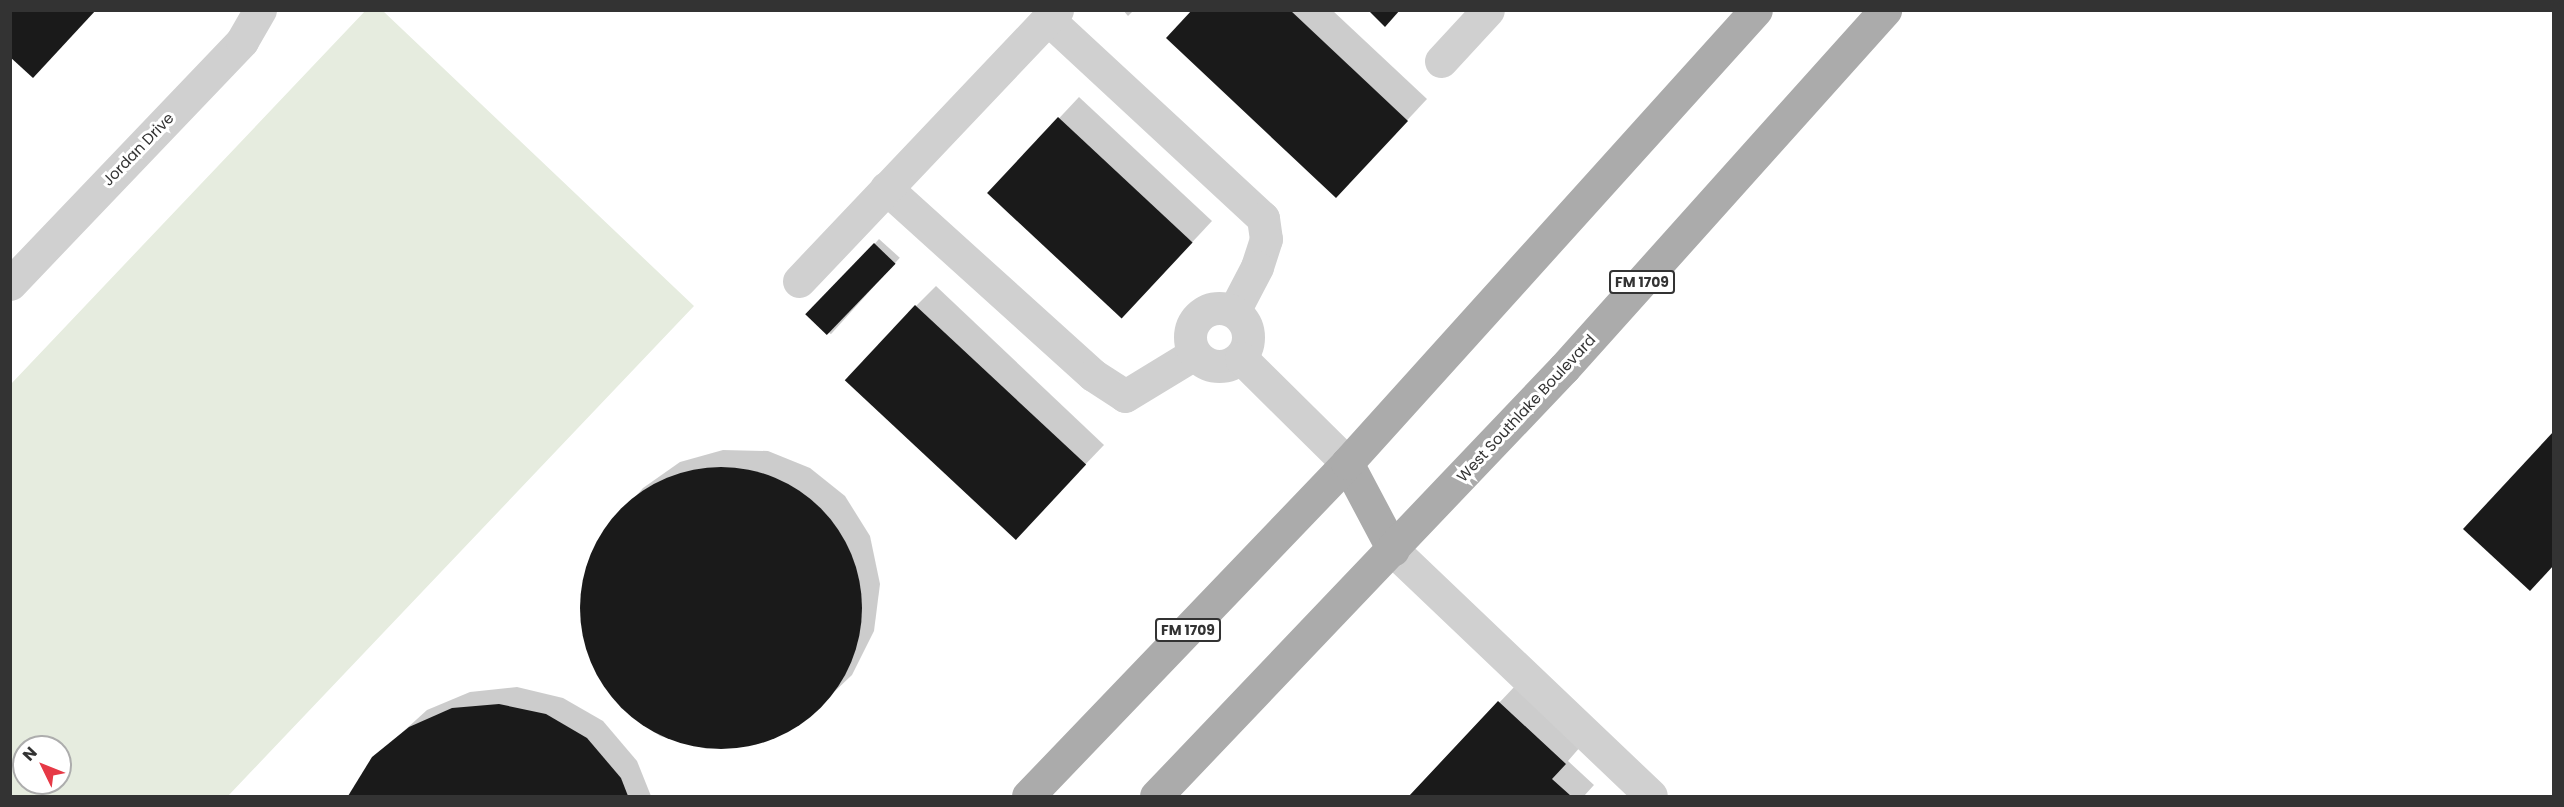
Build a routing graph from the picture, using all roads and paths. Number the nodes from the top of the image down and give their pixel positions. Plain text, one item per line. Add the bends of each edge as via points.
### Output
1 (260, 10) edge
2 (1488, 10) edge
3 (1755, 10) edge
4 (1885, 10) edge
5 (1052, 15) edge
6 (1441, 61) dead end
7 (886, 188) junction
8 (799, 281) dead end
9 (10, 284) edge
10 (1234, 311) junction
11 (1194, 354) junction
12 (1241, 358) junction
13 (1347, 463) junction
14 (1394, 550) junction
15 (1028, 796) edge
16 (1156, 796) edge
17 (1651, 796) edge

1 - 9 street, Jordan Drive via 242,41
2 - 6 street
3 - 13 main road, FM 1709
4 - 14 main road, West Southlake Boulevard / FM 1709 via 1572,359
5 - 7 street
5 - 10 street via 1263,218 1266,239 1257,267
7 - 8 street
7 - 11 street via 1093,375 1125,396
10 - 11 street via 1218,307 1204,312 1193,324 1190,339
10 - 12 street via 1246,324 1249,341
11 - 12 street via 1208,365 1226,367
12 - 13 street
13 - 14 main road
13 - 15 main road, FM 1709
14 - 16 main road, West Southlake Boulevard / FM 1709
14 - 17 street

